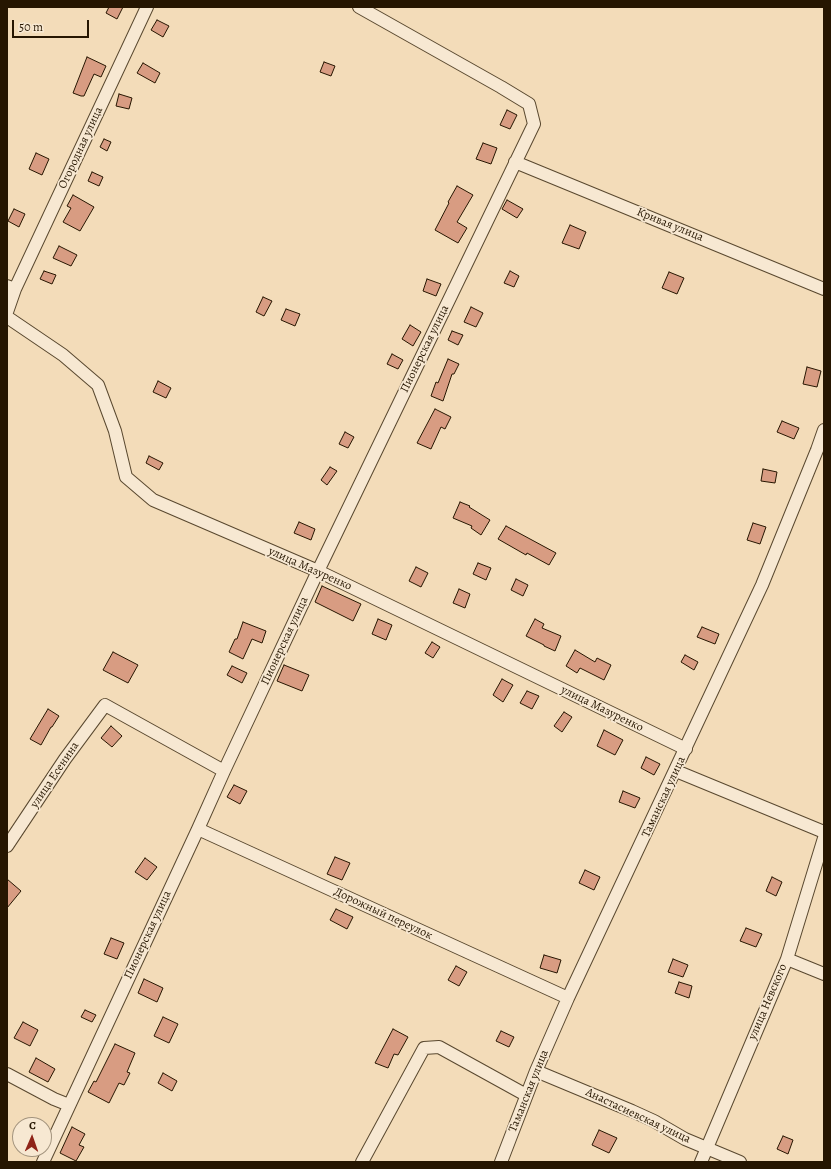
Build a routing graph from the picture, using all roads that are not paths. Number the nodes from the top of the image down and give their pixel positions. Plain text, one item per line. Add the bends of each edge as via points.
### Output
1 (147, 7) edge
2 (359, 7) edge
3 (515, 162) junction
4 (11, 288) edge
5 (824, 288) edge
6 (7, 312) edge
7 (7, 317) edge
8 (824, 430) edge
9 (318, 571) junction
10 (686, 749) junction
11 (224, 771) junction
12 (676, 771) junction
13 (198, 829) junction
14 (824, 832) edge
15 (824, 838) edge
16 (7, 846) edge
17 (787, 959) junction
18 (824, 974) edge
19 (568, 998) junction
20 (536, 1071) junction
21 (7, 1074) edge
22 (526, 1095) junction
23 (68, 1105) junction
24 (707, 1147) junction
25 (43, 1162) edge
26 (362, 1162) edge
27 (501, 1162) edge
28 (701, 1162) edge
29 (740, 1162) edge

1 - 4 street, Огородная улица
2 - 3 street, Пионерская улица via 529,104 534,124
3 - 5 street, Кривая улица
3 - 9 street, Пионерская улица
4 - 6 street
7 - 9 street, улица Мазуренко via 63,355 98,385 115,431 126,477 153,500
8 - 10 street, Таманская улица via 762,585
9 - 10 street, улица Мазуренко
9 - 11 street, Пионерская улица
10 - 12 street, Таманская улица
11 - 13 street, Пионерская улица
11 - 16 street, улица Есенина via 105,705 65,759
12 - 14 street
12 - 19 street, Таманская улица
13 - 19 street, Дорожный переулок
13 - 23 street, Пионерская улица
15 - 17 street, улица Невского
17 - 18 street
17 - 24 street, улица Невского
19 - 20 street, Таманская улица
20 - 22 street, Таманская улица
20 - 24 street, Анастасиевская улица via 632,1111 685,1139
21 - 23 street
22 - 26 street via 439,1047 424,1048
22 - 27 street, Таманская улица
23 - 25 street, Пионерская улица
24 - 28 street, улица Невского
24 - 29 street, Анастасиевская улица

